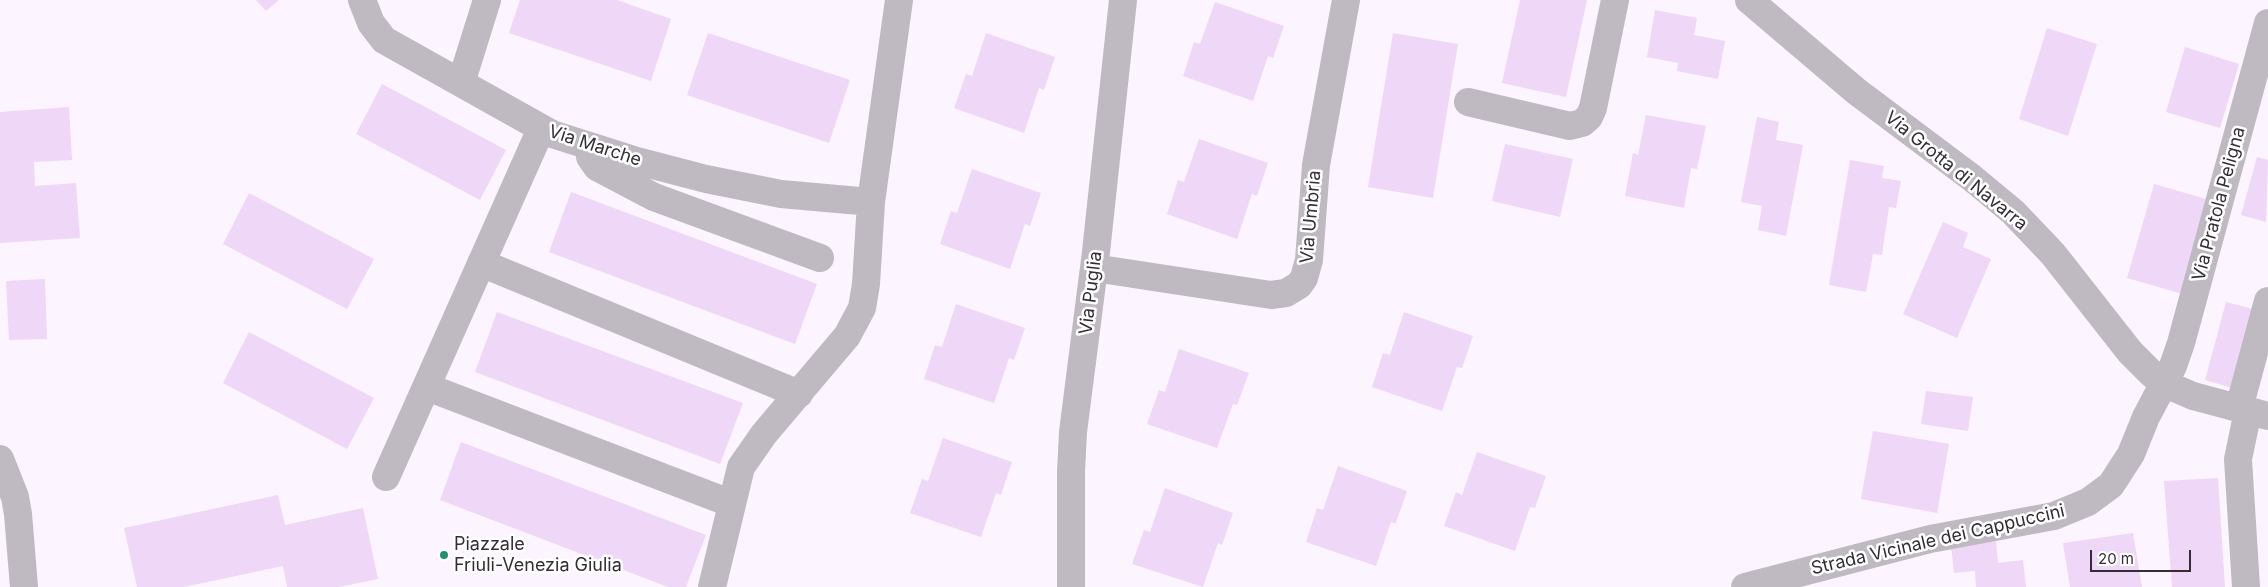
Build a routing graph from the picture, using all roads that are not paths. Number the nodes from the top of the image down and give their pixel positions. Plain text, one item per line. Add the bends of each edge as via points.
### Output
1 (362, 0) edge
2 (487, 0) edge
3 (899, 0) edge
4 (1123, 0) edge
5 (1346, 0) edge
6 (1615, 0) edge
7 (1754, 2) edge
8 (2268, 23) edge
9 (461, 83) junction
10 (1468, 102) dead end
11 (541, 129) junction
12 (589, 147) junction
13 (871, 202) junction
14 (820, 258) dead end
15 (481, 264) junction
16 (1094, 268) junction
17 (2268, 301) edge
18 (2163, 383) junction
19 (427, 387) junction
20 (799, 394) junction
21 (2252, 412) edge
22 (0, 459) edge
23 (386, 477) dead end
24 (730, 503) junction
25 (24, 587) edge
26 (712, 587) edge
27 (1071, 587) edge
28 (1745, 587) edge
29 (2246, 587) edge

1 - 9 street, Via Marche via 371,23 382,38
2 - 9 street
3 - 13 street
4 - 16 street, Via Puglia
5 - 16 street, Via Umbria via 1316,165 1309,260 1299,285 1290,291 1271,295
6 - 10 street via 1593,108 1582,123 1570,126
7 - 18 street, Via Grotta di Navarra via 1856,91 2012,212 2053,254 2137,361
8 - 18 street, Via Pratola Peligna via 2181,343
9 - 11 street, Via Marche
11 - 12 street, Via Marche
11 - 15 street
12 - 13 street, Via Marche via 637,162 763,190 801,197
12 - 14 street via 590,157 601,169 654,197
13 - 20 street via 866,284 860,314 847,336
15 - 19 street
15 - 20 street
16 - 27 street, Via Puglia via 1072,446
17 - 21 street
18 - 21 street via 2193,396
18 - 28 street, Strada Vicinale dei Cappuccini via 2120,473 2111,485 2081,506 2033,521 1930,539
19 - 23 street
19 - 24 street
20 - 24 street via 745,459
21 - 29 street via 2238,460
22 - 25 street via 18,514
24 - 26 street

